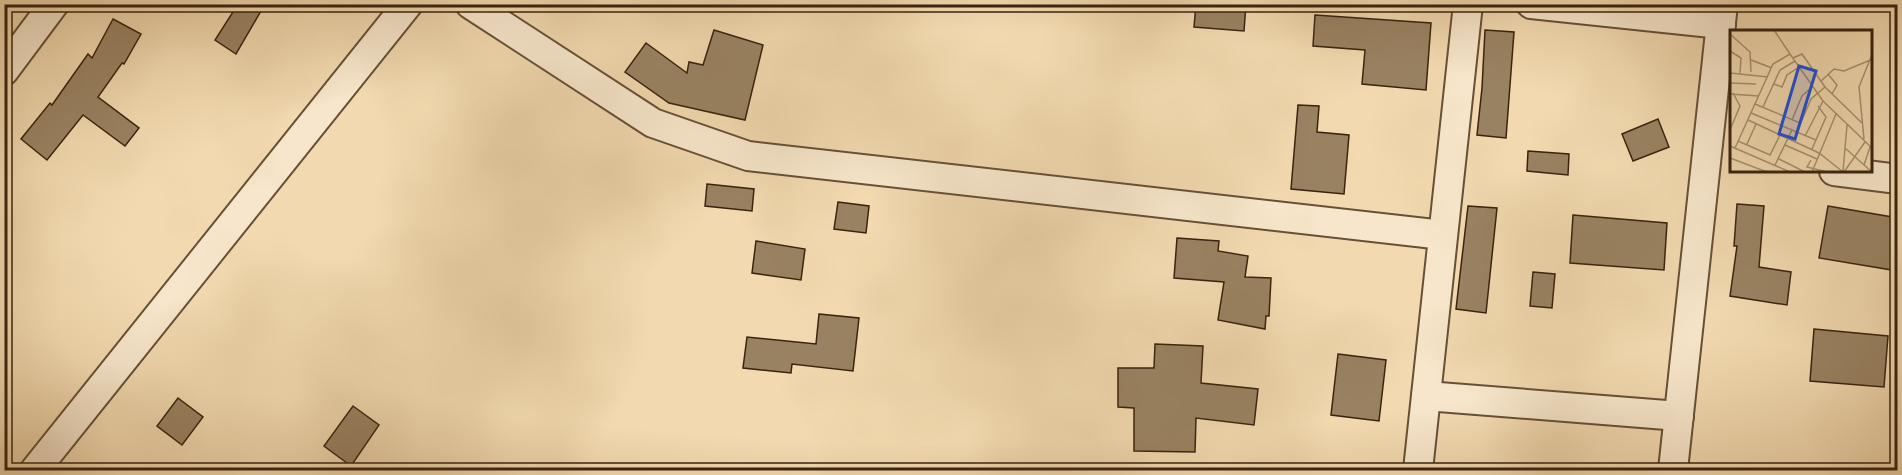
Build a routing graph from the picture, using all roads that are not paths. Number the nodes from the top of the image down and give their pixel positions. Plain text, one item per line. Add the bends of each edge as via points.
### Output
1 (54, 4) edge
2 (408, 4) edge
3 (470, 4) edge
4 (1468, 4) edge
5 (1531, 4) edge
6 (1722, 14) edge
7 (4, 71) edge
8 (1719, 156) edge
9 (1842, 172) edge
10 (1898, 179) edge
11 (1443, 235) junction
12 (1426, 396) junction
13 (1678, 416) junction
14 (35, 471) edge
15 (1418, 471) edge
16 (1673, 471) edge

1 - 7 street
2 - 14 street
3 - 11 street via 653,123 748,156
4 - 11 street
5 - 6 street
6 - 8 street
8 - 13 street
9 - 10 street
11 - 12 street
12 - 13 street
12 - 15 street
13 - 16 street

